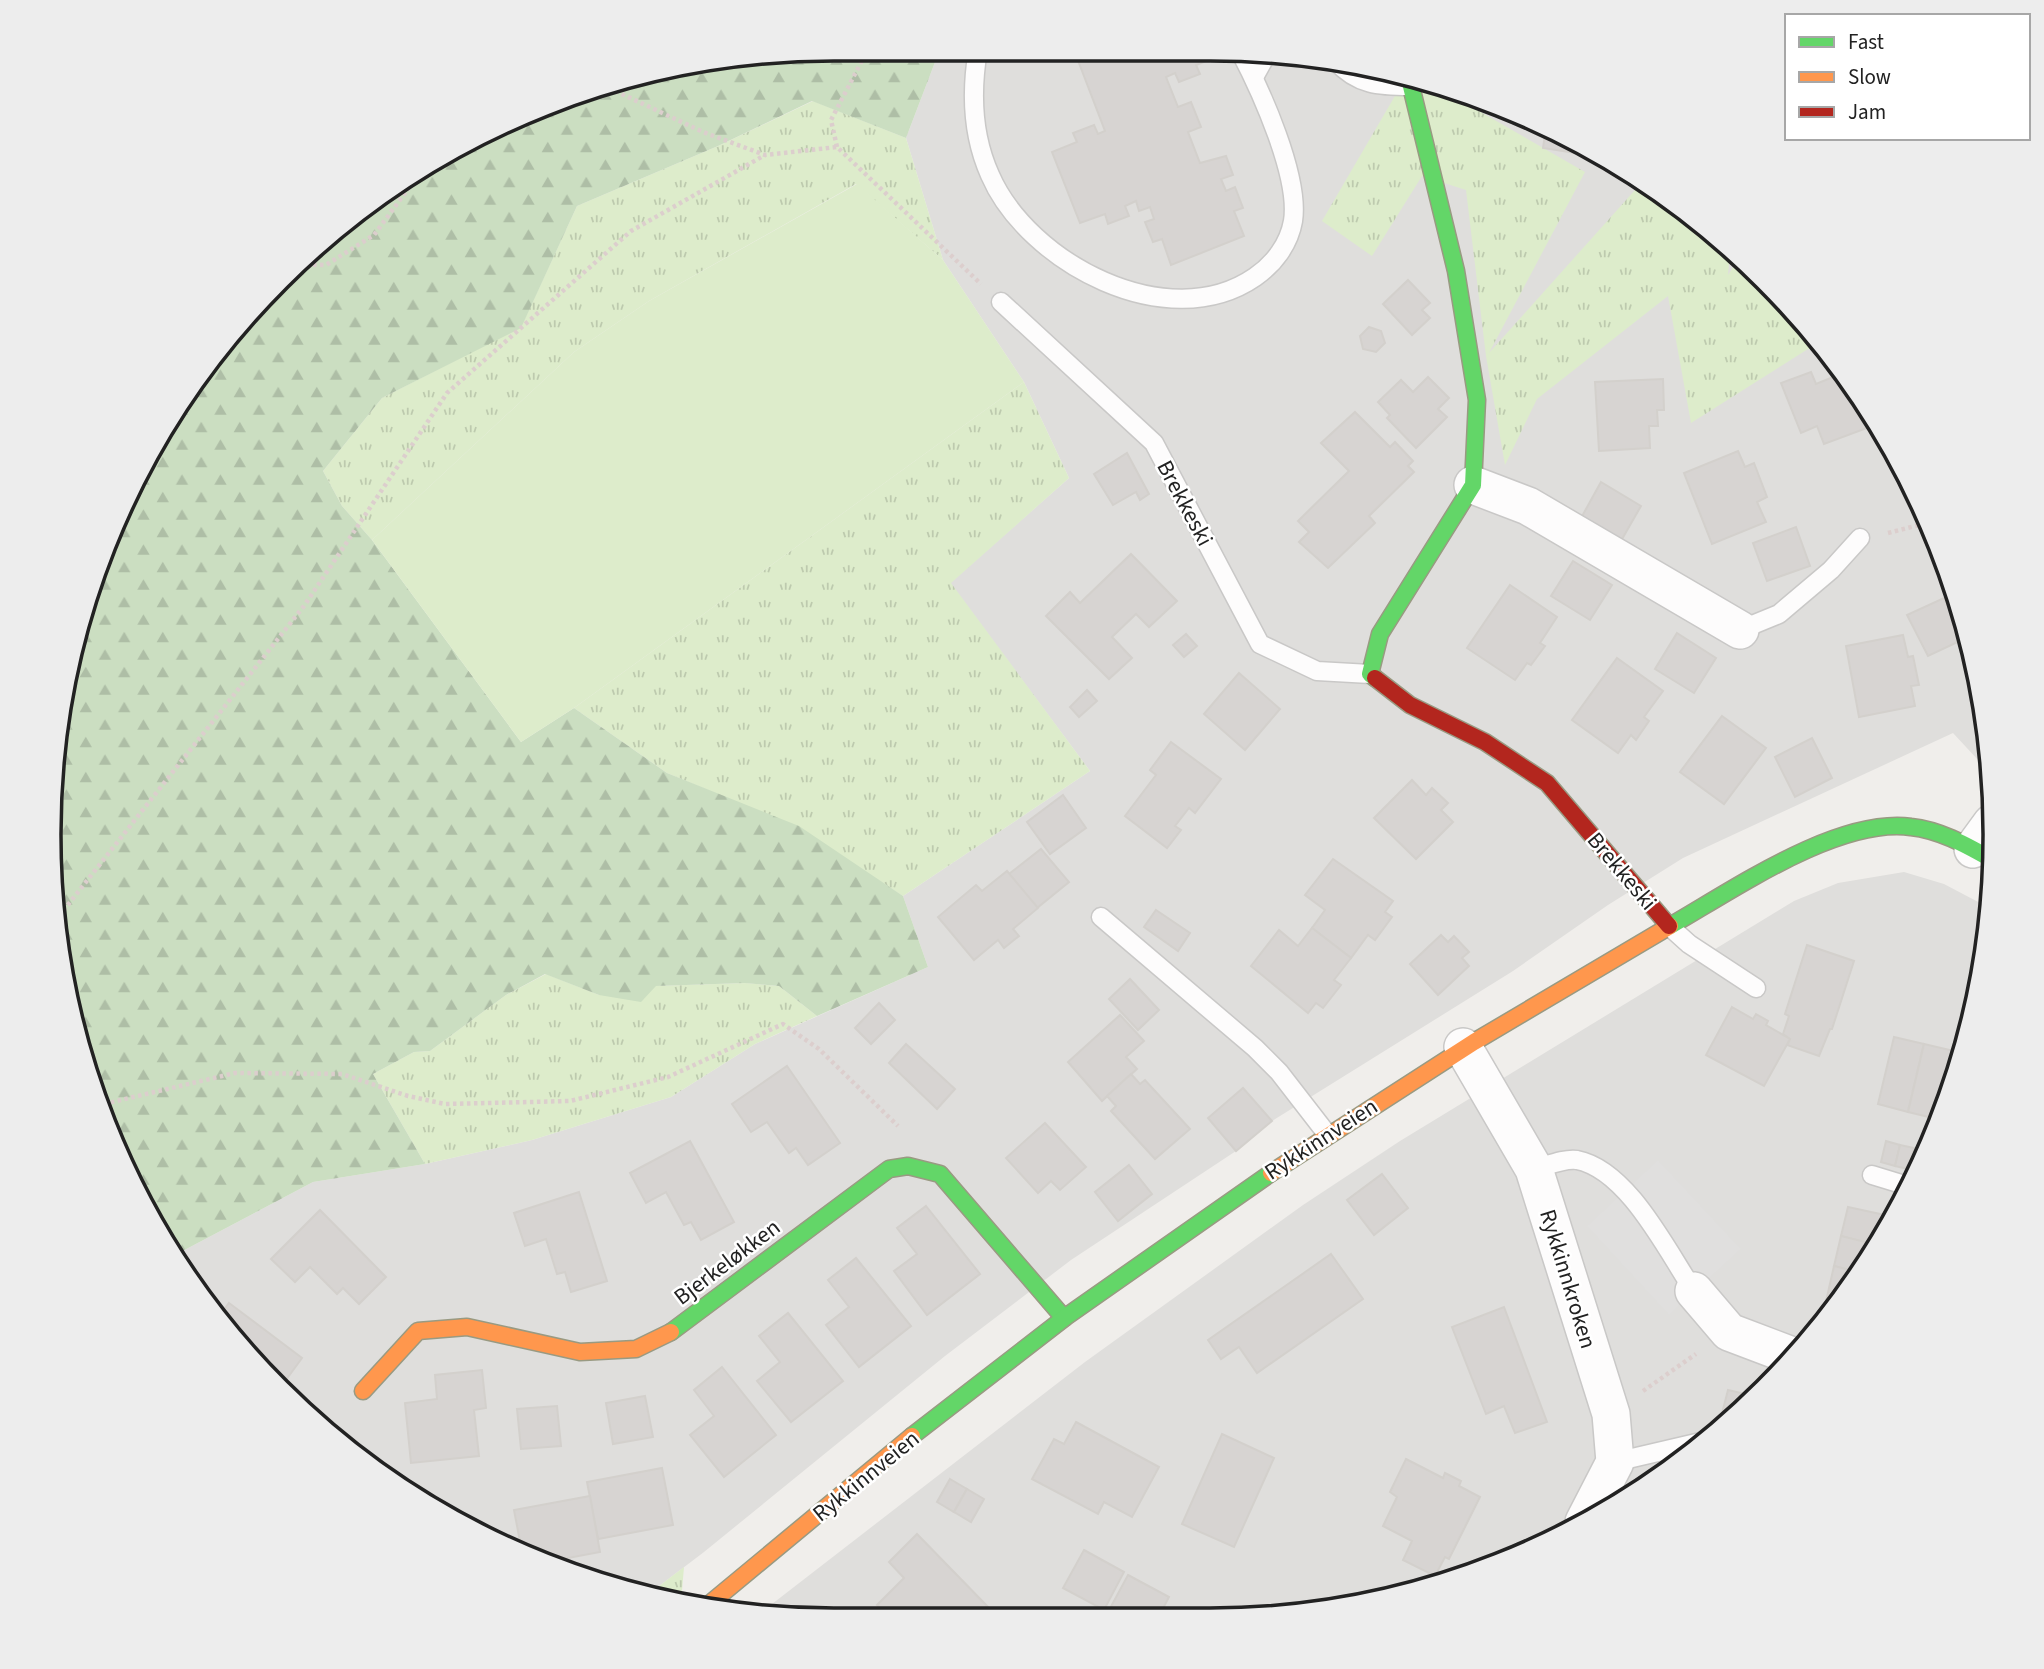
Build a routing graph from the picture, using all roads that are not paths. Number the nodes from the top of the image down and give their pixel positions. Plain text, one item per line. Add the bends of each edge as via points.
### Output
1 (977, 61) edge
2 (1246, 62) edge
3 (1262, 63) edge
4 (1349, 74) edge
5 (1254, 77) junction
6 (1393, 84) edge
7 (1412, 88) edge
8 (1001, 302) road end
9 (1473, 485) junction
10 (1860, 538) road end
11 (1740, 630) joint
12 (1370, 674) junction
13 (1983, 843) edge
14 (1101, 917) dead end
15 (1669, 926) junction
16 (1756, 988) dead end
17 (1462, 1047) junction
18 (1327, 1134) junction
19 (1534, 1169) junction
20 (1872, 1175) dead end
21 (1899, 1183) edge
22 (1694, 1291) joint
23 (1064, 1318) junction
24 (1783, 1353) edge
25 (363, 1391) dead end
26 (1682, 1446) edge
27 (1615, 1462) junction
28 (1592, 1506) edge
29 (717, 1598) edge

1 - 5 lane via 974,117 981,150 1000,194 1019,220 1059,258 1089,274 1172,298 1196,299 1241,287 1268,268 1286,242 1293,223 1291,183
2 - 5 lane
3 - 5 lane
4 - 6 lane via 1375,86
7 - 9 street via 1456,271 1477,400
8 - 12 lane, Brekkeski via 1154,443 1259,644 1317,671
9 - 11 street via 1528,506
9 - 12 street via 1380,634
10 - 11 lane via 1779,614
12 - 15 street, Brekkeski via 1410,705 1485,743 1547,783
13 - 15 street, Rykkinnveien via 1913,826 1852,833 1802,852
14 - 18 lane via 1255,1048
15 - 16 lane
15 - 17 street, Rykkinnveien
17 - 18 street, Rykkinnveien
17 - 19 street, Rykkinnkroken
18 - 23 street, Rykkinnveien
19 - 22 lane via 1575,1159 1605,1172 1626,1189
19 - 27 street, Rykkinnkroken via 1611,1414
20 - 21 lane
22 - 24 street via 1728,1332
23 - 25 street, Bjerkeløkken via 940,1174 908,1166 890,1169 676,1329 636,1349 580,1352 467,1327 418,1331
23 - 29 street, Rykkinnveien
26 - 27 lane
27 - 28 street

